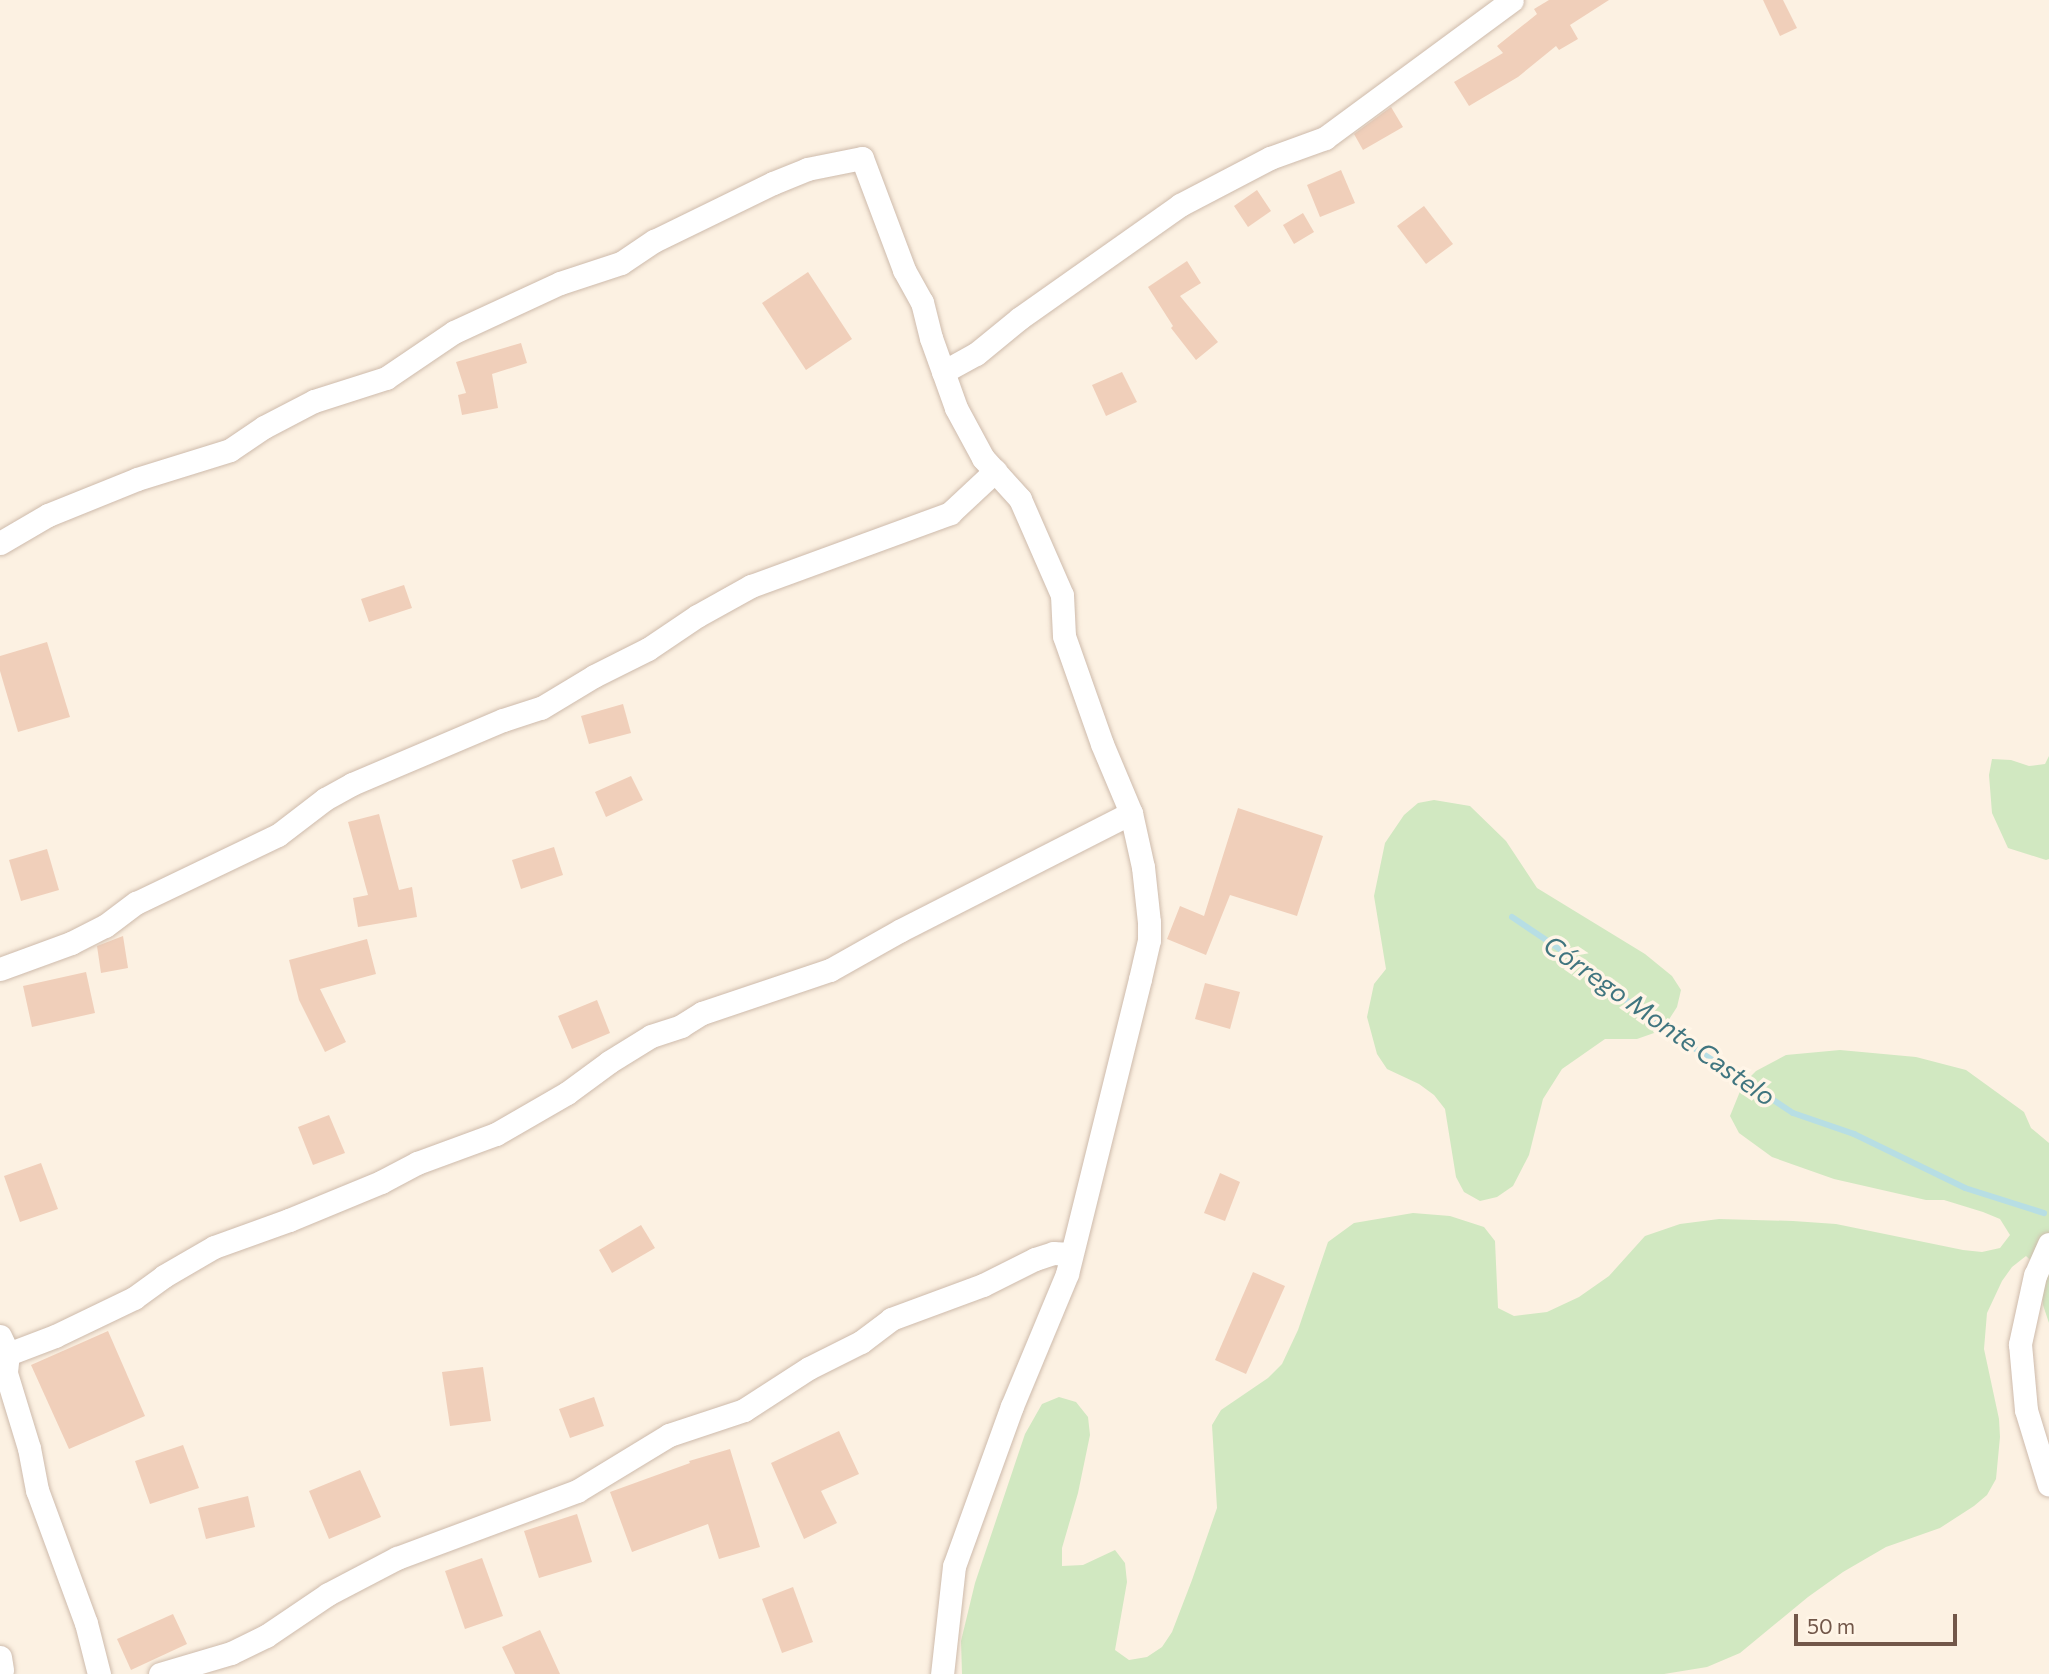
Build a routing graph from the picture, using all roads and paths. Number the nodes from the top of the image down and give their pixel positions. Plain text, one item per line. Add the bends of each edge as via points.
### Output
1 (1512, 0) edge
2 (943, 372) junction
3 (995, 471) junction
4 (0, 543) edge
5 (1131, 813) junction
6 (0, 969) edge
7 (2049, 1244) edge
8 (1071, 1254) junction
9 (3, 1348) edge
10 (2049, 1485) edge
11 (99, 1674) edge
12 (160, 1674) edge
13 (942, 1674) edge

1 - 2 street via 1325,138 1270,158 1180,205 976,354
2 - 3 street via 972,442
2 - 4 street via 922,302 904,270 862,158 844,161 773,183 621,262 560,283 454,332 386,378 314,401 230,450 137,479 48,515
3 - 5 street via 1020,499 1045,552 1062,595 1067,645
3 - 6 street via 950,513 751,586 541,708 352,784 261,844 136,903 105,926
5 - 8 street via 1143,867 1149,940
5 - 9 street via 830,970 702,1013 652,1036 496,1134 214,1247 134,1298 55,1336
7 - 10 street via 2035,1275 2020,1344 2026,1410
8 - 12 street via 1035,1259 983,1285 891,1319 744,1409 669,1435 578,1491 397,1558 328,1594 266,1636 231,1653
8 - 13 street via 1061,1292 1012,1406 954,1566
9 - 11 street via 37,1490 86,1623

